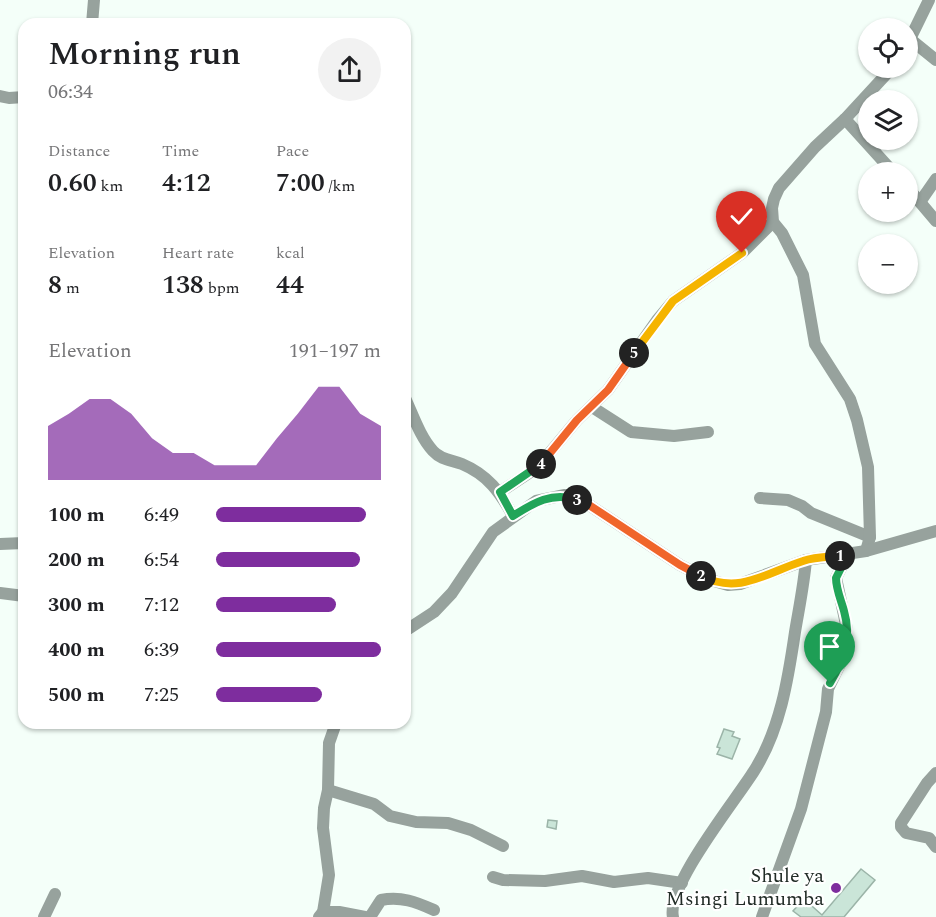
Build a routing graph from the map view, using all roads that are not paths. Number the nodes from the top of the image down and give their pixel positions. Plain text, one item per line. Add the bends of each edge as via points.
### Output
1 (94, 0) edge
2 (929, 0) edge
3 (92, 18) edge
4 (918, 23) edge
5 (918, 47) edge
6 (936, 60) edge
7 (883, 78) edge
8 (0, 96) edge
9 (18, 97) edge
10 (845, 119) junction
11 (884, 162) edge
12 (936, 179) edge
13 (918, 200) edge
14 (920, 202) junction
15 (936, 221) edge
16 (773, 222) junction
17 (592, 407) junction
18 (411, 411) edge
19 (708, 432) dead end
20 (500, 492) junction
21 (760, 498) dead end
22 (513, 516) junction
23 (936, 531) edge
24 (870, 537) junction
25 (18, 543) edge
26 (0, 544) edge
27 (866, 551) junction
28 (848, 554) junction
29 (806, 560) junction
30 (0, 593) edge
31 (18, 595) edge
32 (411, 627) edge
33 (334, 729) edge
34 (936, 773) edge
35 (328, 790) junction
36 (502, 846) dead end
37 (936, 847) edge
38 (493, 877) dead end
39 (682, 883) junction
40 (55, 894) dead end
41 (434, 910) dead end
42 (321, 914) edge
43 (44, 917) edge
44 (367, 917) edge
45 (673, 917) edge
46 (762, 917) edge

1 - 3 street
2 - 4 street
5 - 6 street
7 - 10 street
8 - 9 street
10 - 11 street
10 - 16 street via 779,188 774,199
12 - 14 street
13 - 14 street
14 - 15 street
16 - 17 street via 742,253 673,301
16 - 24 street via 803,275 815,345 850,399 868,467
17 - 19 street via 632,432 674,436
17 - 20 street via 538,467
18 - 20 street via 432,451 474,470
20 - 22 street
21 - 24 street via 788,500
22 - 29 street via 536,501 565,495 589,505 680,565 728,585
22 - 32 street via 493,532 452,593 434,612
23 - 27 street
24 - 27 street
25 - 26 street
27 - 28 street
28 - 29 street
28 - 46 street via 836,578 847,629 844,656 828,689 826,712 801,809
29 - 39 street via 787,685 773,731 754,771 708,837
30 - 31 street
33 - 35 street via 328,753
34 - 37 street via 901,823 906,833 929,838
35 - 36 street via 374,804 390,816 471,830
35 - 42 street via 323,828 329,875
38 - 39 street via 545,881 582,876 614,882 648,878
39 - 45 street via 673,904
40 - 43 street
41 - 44 street via 410,900 388,899 381,900
42 - 44 street via 339,912

